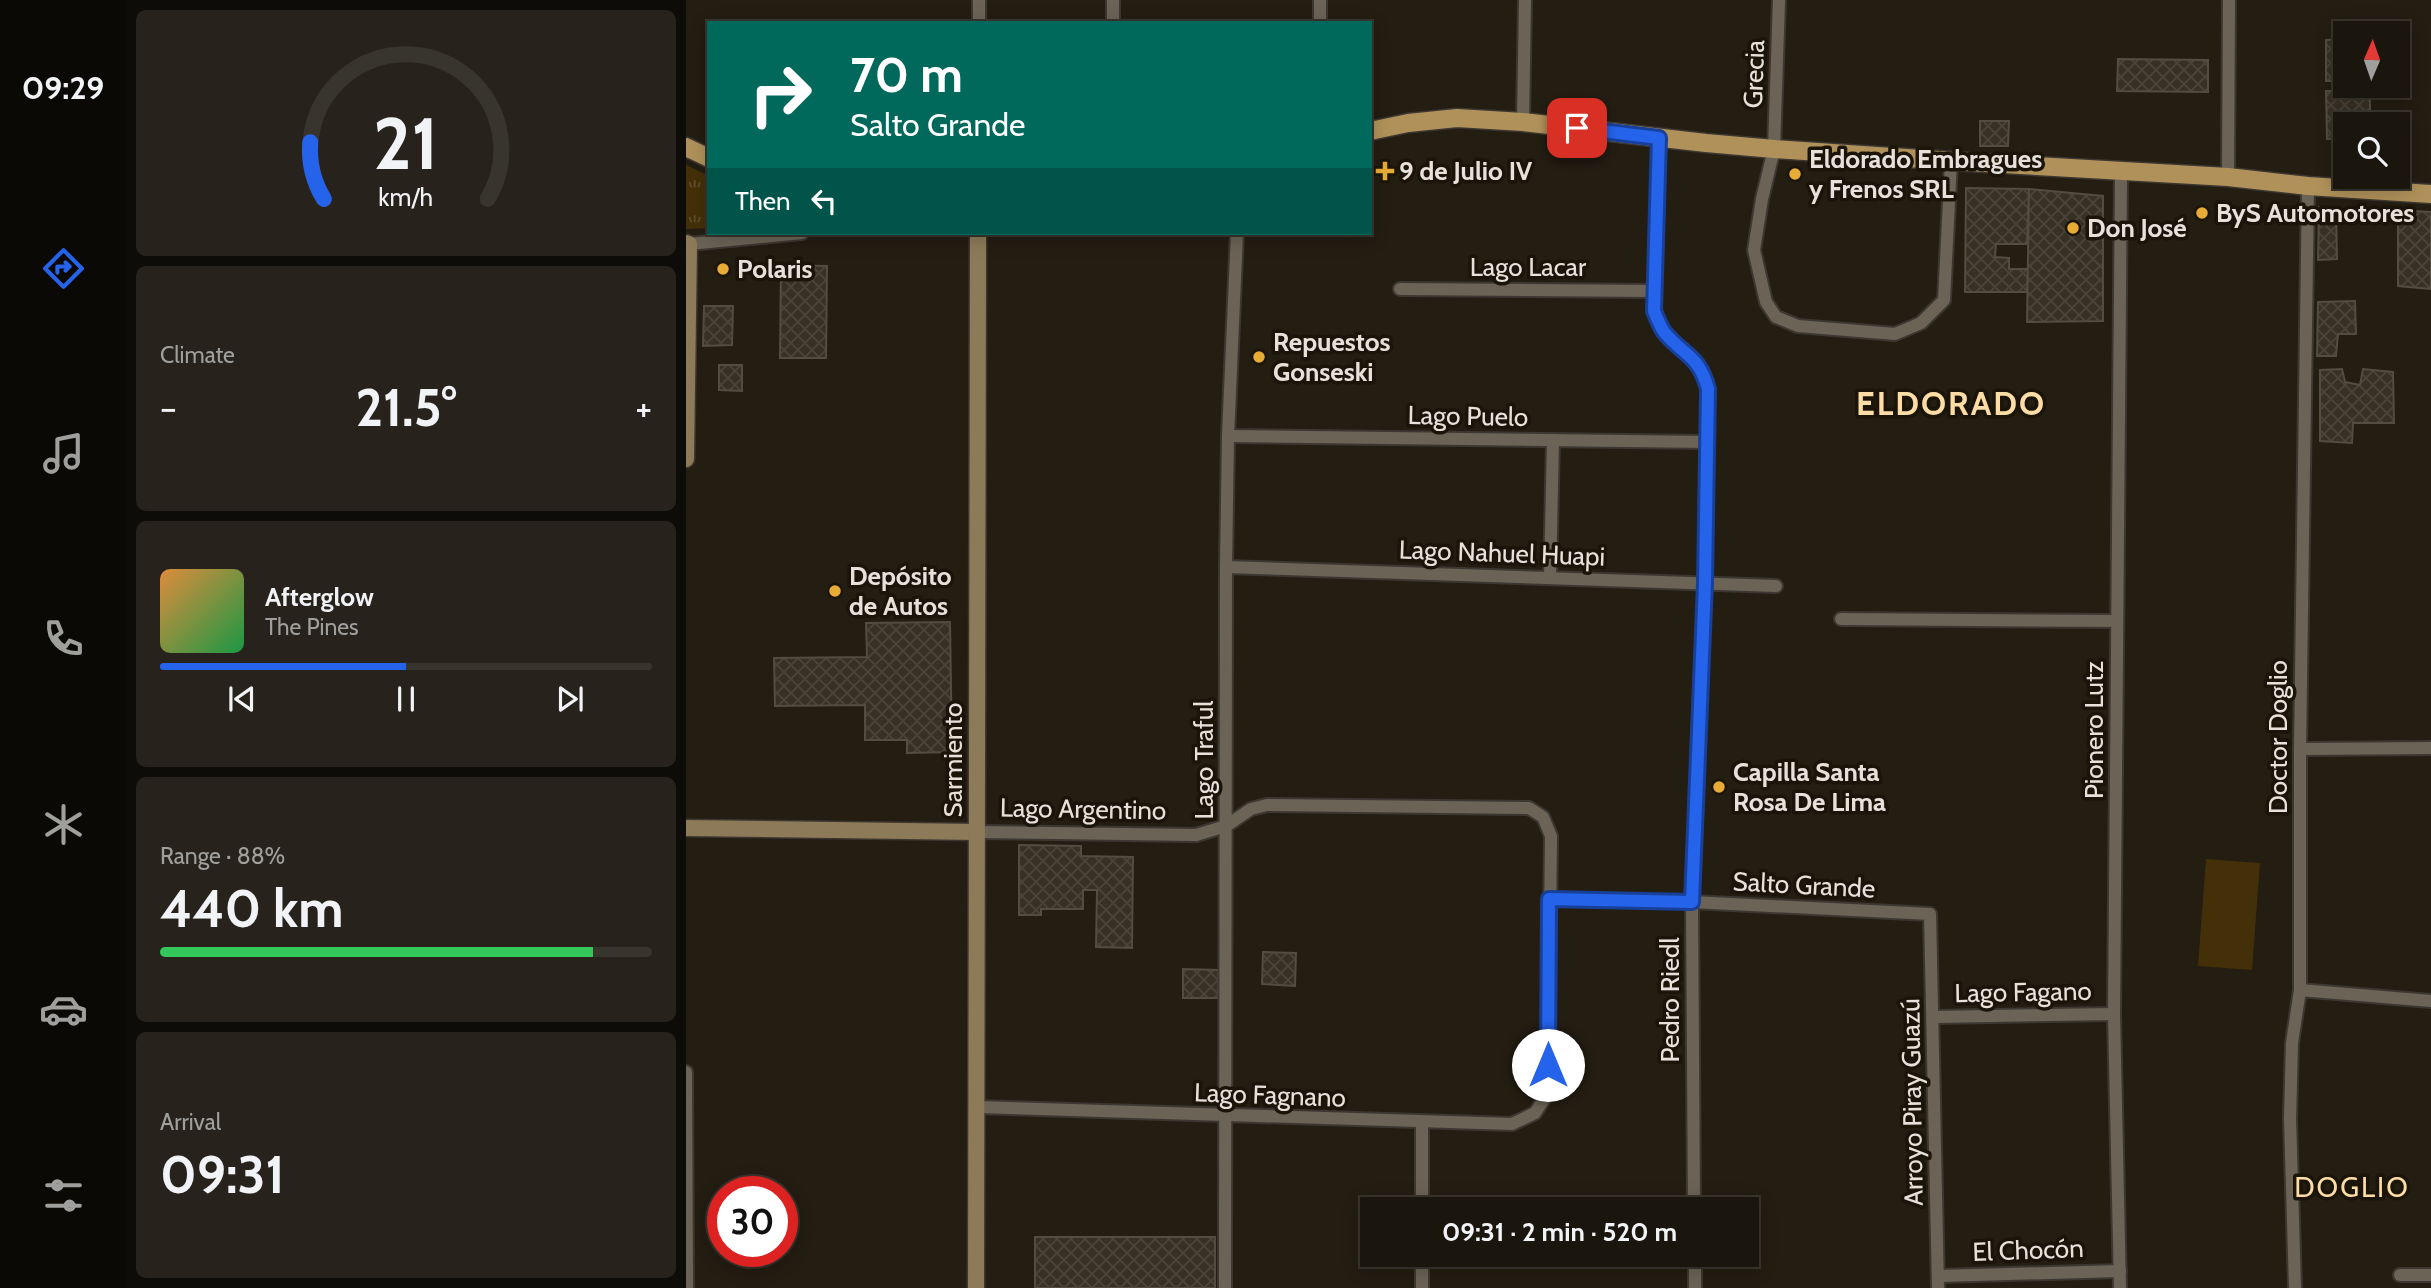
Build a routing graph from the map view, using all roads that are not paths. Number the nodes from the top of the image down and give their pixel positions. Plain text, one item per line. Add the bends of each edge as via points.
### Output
1 (979, 0) edge
2 (1113, 0) edge
3 (1320, 0) edge
4 (1525, 0) edge
5 (1779, 0) edge
6 (2229, 0) edge
7 (979, 21) edge
8 (1113, 21) edge
9 (1321, 21) edge
10 (1522, 122) junction
11 (1372, 131) edge
12 (1659, 138) junction
13 (686, 146) edge
14 (1774, 149) junction
15 (707, 157) edge
16 (1951, 161) junction
17 (2121, 172) junction
18 (2228, 177) junction
19 (2308, 186) junction
20 (2431, 194) edge
21 (781, 235) edge
22 (978, 235) edge
23 (1237, 235) edge
24 (687, 244) edge
25 (1400, 289) dead end
26 (1655, 291) junction
27 (1228, 436) junction
28 (1553, 440) junction
29 (1707, 442) junction
30 (686, 459) edge
31 (1226, 567) junction
32 (1550, 578) junction
33 (1705, 583) junction
34 (1776, 586) dead end
35 (1840, 619) dead end
36 (2117, 621) junction
37 (2431, 748) edge
38 (2301, 749) junction
39 (1226, 827) junction
40 (686, 828) edge
41 (977, 832) junction
42 (1549, 899) junction
43 (1692, 902) junction
44 (1930, 914) joint
45 (2300, 990) junction
46 (2431, 1001) edge
47 (2114, 1014) junction
48 (1933, 1017) junction
49 (686, 1072) edge
50 (977, 1107) junction
51 (1225, 1116) junction
52 (1422, 1122) junction
53 (1422, 1197) edge
54 (1694, 1197) edge
55 (1422, 1267) edge
56 (1695, 1267) edge
57 (2120, 1271) junction
58 (2400, 1275) dead end
59 (2431, 1275) edge
60 (1938, 1282) edge
61 (687, 1288) edge
62 (976, 1288) edge
63 (1225, 1288) edge
64 (1422, 1288) edge
65 (1695, 1288) edge
66 (2120, 1288) edge
67 (2295, 1288) edge

1 - 7 street
2 - 8 street
3 - 9 street
4 - 10 street
5 - 14 street, Grecia
6 - 18 street
10 - 11 main road via 1457,118
10 - 12 main road
12 - 14 main road
12 - 26 street, Pedro Riedl
13 - 15 main road
14 - 16 main road
14 - 16 street via 1754,250 1766,302 1776,317 1798,326 1895,334 1921,323 1944,300
16 - 17 main road
17 - 18 main road
17 - 36 street, Pionero Lutz
18 - 19 main road
19 - 20 main road
19 - 38 street, Doctor Doglio
21 - 24 street
22 - 41 main road, Sarmiento
23 - 27 street, Lago Traful
24 - 30 main road
25 - 26 street, Lago Lacar
26 - 29 street, Pedro Riedl via 1654,311 1663,331 1704,373
27 - 28 street, Lago Puelo
27 - 31 street, Lago Traful
28 - 29 street, Lago Puelo
28 - 32 street
29 - 33 street, Pedro Riedl
31 - 32 street, Lago Nahuel Huapi
31 - 39 street, Lago Traful
32 - 33 street, Lago Nahuel Huapi
33 - 34 street, Lago Nahuel Huapi
33 - 43 street, Pedro Riedl
35 - 36 street
36 - 47 street, Pionero Lutz
37 - 38 street
38 - 45 street, Doctor Doglio
39 - 41 street, Lago Argentino via 1196,835
39 - 42 street via 1267,805 1528,808 1543,817 1550,836
39 - 51 street, Lago Traful
40 - 41 main road, Lago Argentino
41 - 50 main road, Sarmiento
42 - 43 street, Salto Grande
42 - 52 street, Lago Fagnano via 1548,1093 1535,1113 1512,1124
43 - 44 street, Salto Grande
43 - 54 street, Pedro Riedl
44 - 48 street, Arroyo Piray Guazú
45 - 46 street
45 - 67 street, Doctor Doglio via 2292,1043 2290,1119
47 - 48 street, Lago Fagano
47 - 57 street, Pionero Lutz
48 - 60 street, Arroyo Piray Guazú
49 - 61 street
50 - 51 street, Lago Fagnano
50 - 62 main road, Sarmiento
51 - 52 street, Lago Fagnano
51 - 63 street, Lago Traful
52 - 53 street
55 - 64 street
56 - 65 street
57 - 60 street, El Chocón
57 - 66 street, Pionero Lutz
58 - 59 street

